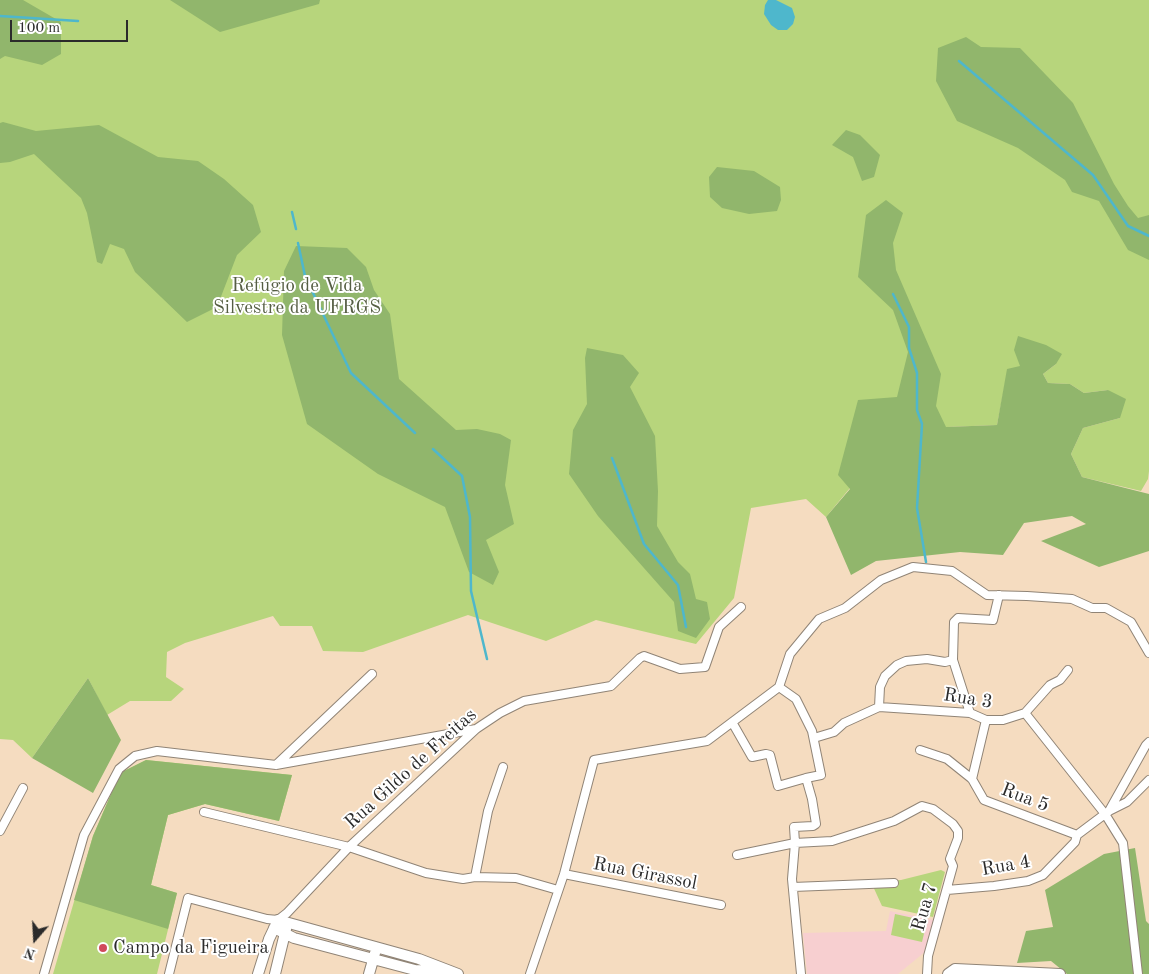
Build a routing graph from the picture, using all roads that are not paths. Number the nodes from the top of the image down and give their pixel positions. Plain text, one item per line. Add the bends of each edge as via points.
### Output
1 (999, 595) junction
2 (741, 607) dead end
3 (1149, 653) edge
4 (952, 660) junction
5 (1068, 670) dead end
6 (372, 674) dead end
7 (779, 687) junction
8 (879, 708) junction
9 (970, 713) junction
10 (1025, 713) junction
11 (986, 720) junction
12 (732, 722) junction
13 (476, 729) junction
14 (814, 738) junction
15 (1149, 742) edge
16 (920, 750) dead end
17 (276, 765) junction
18 (503, 766) dead end
19 (806, 778) junction
20 (972, 779) junction
21 (1149, 780) edge
22 (23, 788) dead end
23 (204, 812) dead end
24 (1107, 813) junction
25 (0, 831) edge
26 (1078, 835) junction
27 (795, 843) junction
28 (349, 847) junction
29 (736, 855) dead end
30 (564, 874) junction
31 (475, 877) junction
32 (894, 883) dead end
33 (793, 887) junction
34 (558, 890) junction
35 (946, 890) junction
36 (721, 905) dead end
37 (278, 921) junction
38 (285, 934) junction
39 (376, 948) junction
40 (373, 958) junction
41 (453, 973) edge
42 (44, 974) edge
43 (169, 974) edge
44 (258, 974) edge
45 (275, 974) edge
46 (369, 974) edge
47 (530, 974) edge
48 (801, 974) edge
49 (928, 974) edge
50 (948, 974) edge
51 (1060, 974) edge
52 (1138, 974) edge

1 - 3 street via 1072,599 1092,608 1106,608 1131,622
1 - 4 street via 993,620 955,620
1 - 7 street via 987,595 952,571 913,567 881,580 845,608 819,618 790,654
2 - 13 street, Rua Gildo de Freitas via 719,627 704,667 680,669 644,656 612,686 524,701
4 - 8 street via 927,659 897,665 880,687
4 - 9 street
5 - 10 street
6 - 17 street
7 - 12 street
7 - 14 street via 796,699
8 - 9 street, Rua 3
8 - 14 street, Rua 3 via 844,723 834,732
9 - 11 street, Rua 3
10 - 11 street, Rua 3 via 1003,720
10 - 24 street
11 - 20 street
12 - 19 street via 752,757 770,755 778,786
12 - 30 street via 707,741 594,760
13 - 17 street
13 - 28 street, Rua Gildo de Freitas
14 - 19 street via 821,775
15 - 24 street
16 - 20 street via 946,759
17 - 42 street via 156,751 135,756 119,769 84,834
18 - 31 street via 488,811
19 - 27 street via 816,824 794,827
20 - 26 street, Rua 5 via 984,800
21 - 24 street, Rua 4 via 1127,802
22 - 25 street
23 - 28 street
24 - 26 street, Rua 4
24 - 52 street via 1123,844
26 - 35 street, Rua 4 via 1044,875 994,886
27 - 29 street
27 - 33 street
27 - 35 street, Rua 7 via 832,841 928,806 958,831
28 - 31 street via 426,873 463,879
28 - 37 street, Rua Gildo de Freitas
30 - 34 street
30 - 36 street, Rua Girassol
31 - 34 street via 516,878
32 - 33 street
33 - 48 street
34 - 47 street
35 - 49 street, Rua 7 via 928,956
37 - 38 street
37 - 39 street
37 - 43 street via 188,898
37 - 44 street
38 - 40 street
38 - 45 street
39 - 40 street
39 - 41 street via 419,959
40 - 41 street via 415,970
40 - 46 street
50 - 51 street via 956,970

